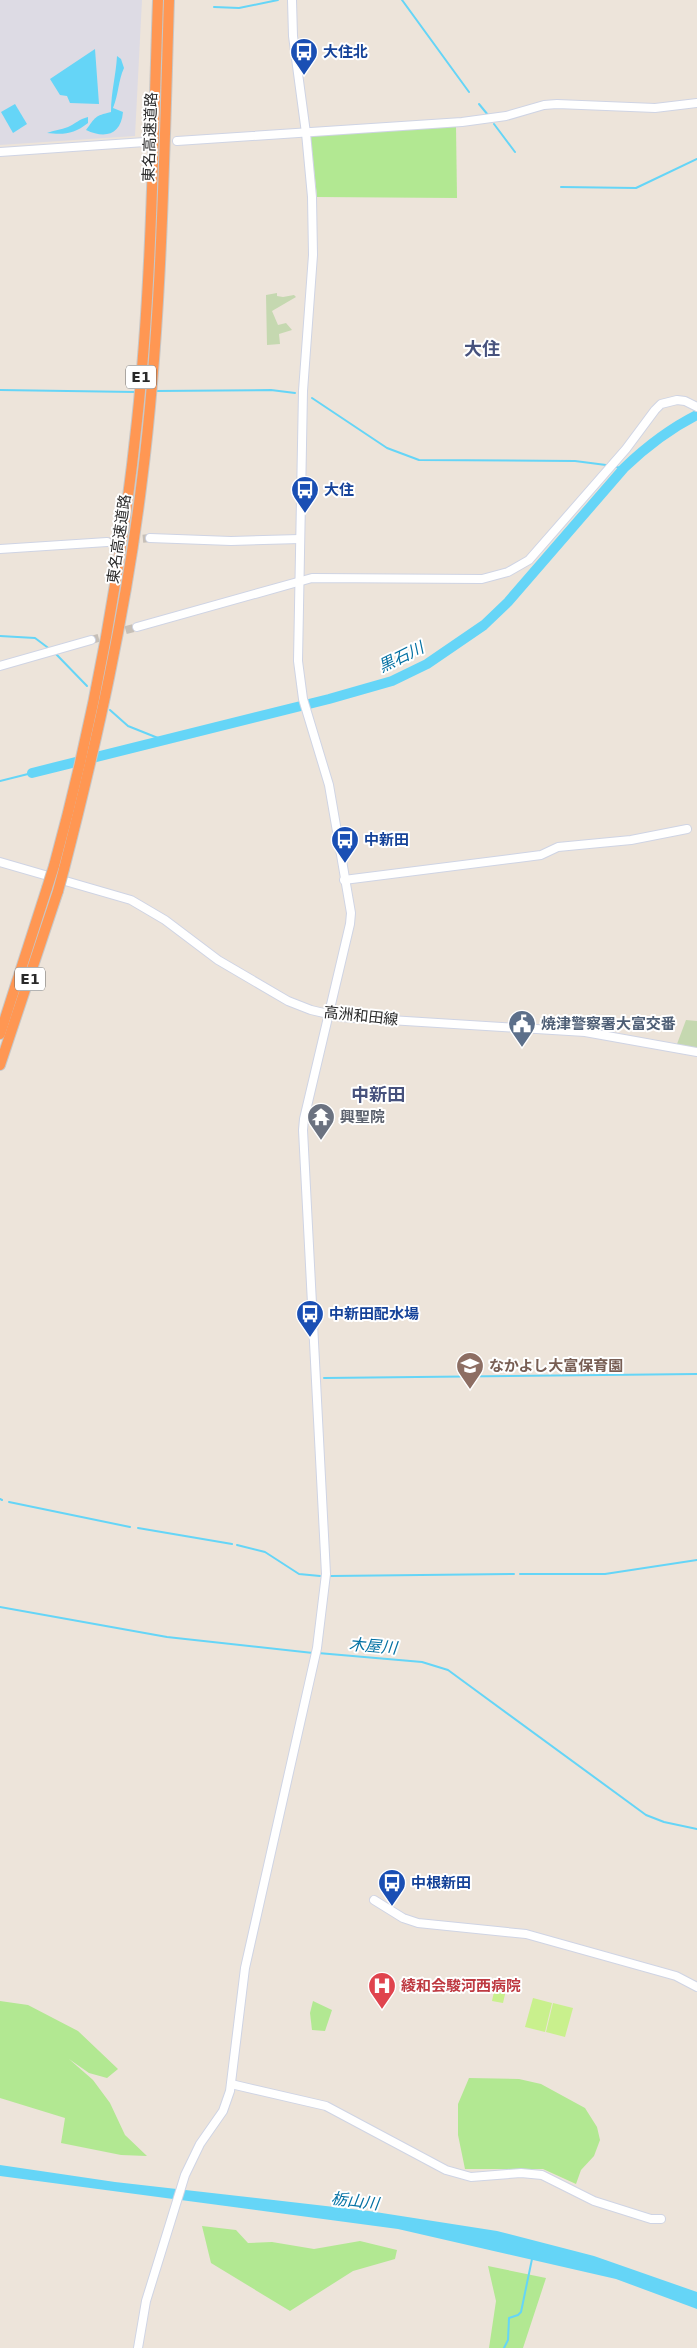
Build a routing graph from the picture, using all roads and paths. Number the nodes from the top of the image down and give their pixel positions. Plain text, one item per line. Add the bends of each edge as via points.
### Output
1 (158, 0) edge
2 (169, 0) edge
3 (292, 0) edge
4 (697, 103) edge
5 (306, 133) junction
6 (177, 141) dead end
7 (145, 142) dead end
8 (0, 152) edge
9 (694, 405) edge
10 (150, 538) tunnel mouth
11 (300, 539) junction
12 (107, 542) tunnel mouth
13 (0, 548) edge
14 (299, 581) junction
15 (137, 627) tunnel mouth
16 (91, 640) tunnel mouth
17 (0, 666) edge
18 (687, 829) dead end
19 (0, 862) edge
20 (344, 880) junction
21 (328, 1014) junction
22 (0, 1034) edge
23 (697, 1052) edge
24 (0, 1065) edge
25 (374, 1900) dead end
26 (697, 1987) edge
27 (231, 2084) junction
28 (661, 2219) dead end
29 (138, 2348) edge

1 - 22 highway, 東名高速道路 / E1, bridge via 154,146 137,420 118,569 84,750 54,866
2 - 24 highway, 東名高速道路 / E1, bridge via 159,281 149,421 124,605 95,749 58,891
3 - 5 street via 293,36
4 - 5 street via 655,108 557,104 462,122
5 - 6 street
5 - 11 street via 313,255 303,375
7 - 8 street
9 - 14 street via 685,401 669,401 655,410 626,449 529,560 508,572 482,579 312,578
10 - 11 street
11 - 14 street
12 - 13 street
14 - 15 street
14 - 20 street via 298,661 303,699 329,785
16 - 17 street
18 - 20 street via 631,840 558,848 541,855
19 - 21 street, 高洲和田線 via 131,900 249,979 288,1001
20 - 21 street via 350,924
21 - 23 street, 高洲和田線 via 585,1032
21 - 27 street via 303,1130 326,1574 316,1653 245,1968
25 - 26 street via 403,1918 418,1923 526,1934 676,1976
27 - 28 street via 326,2106 446,2170 482,2177 521,2173 542,2175 594,2201 650,2219
27 - 29 street via 223,2111 200,2144 186,2176 146,2301

